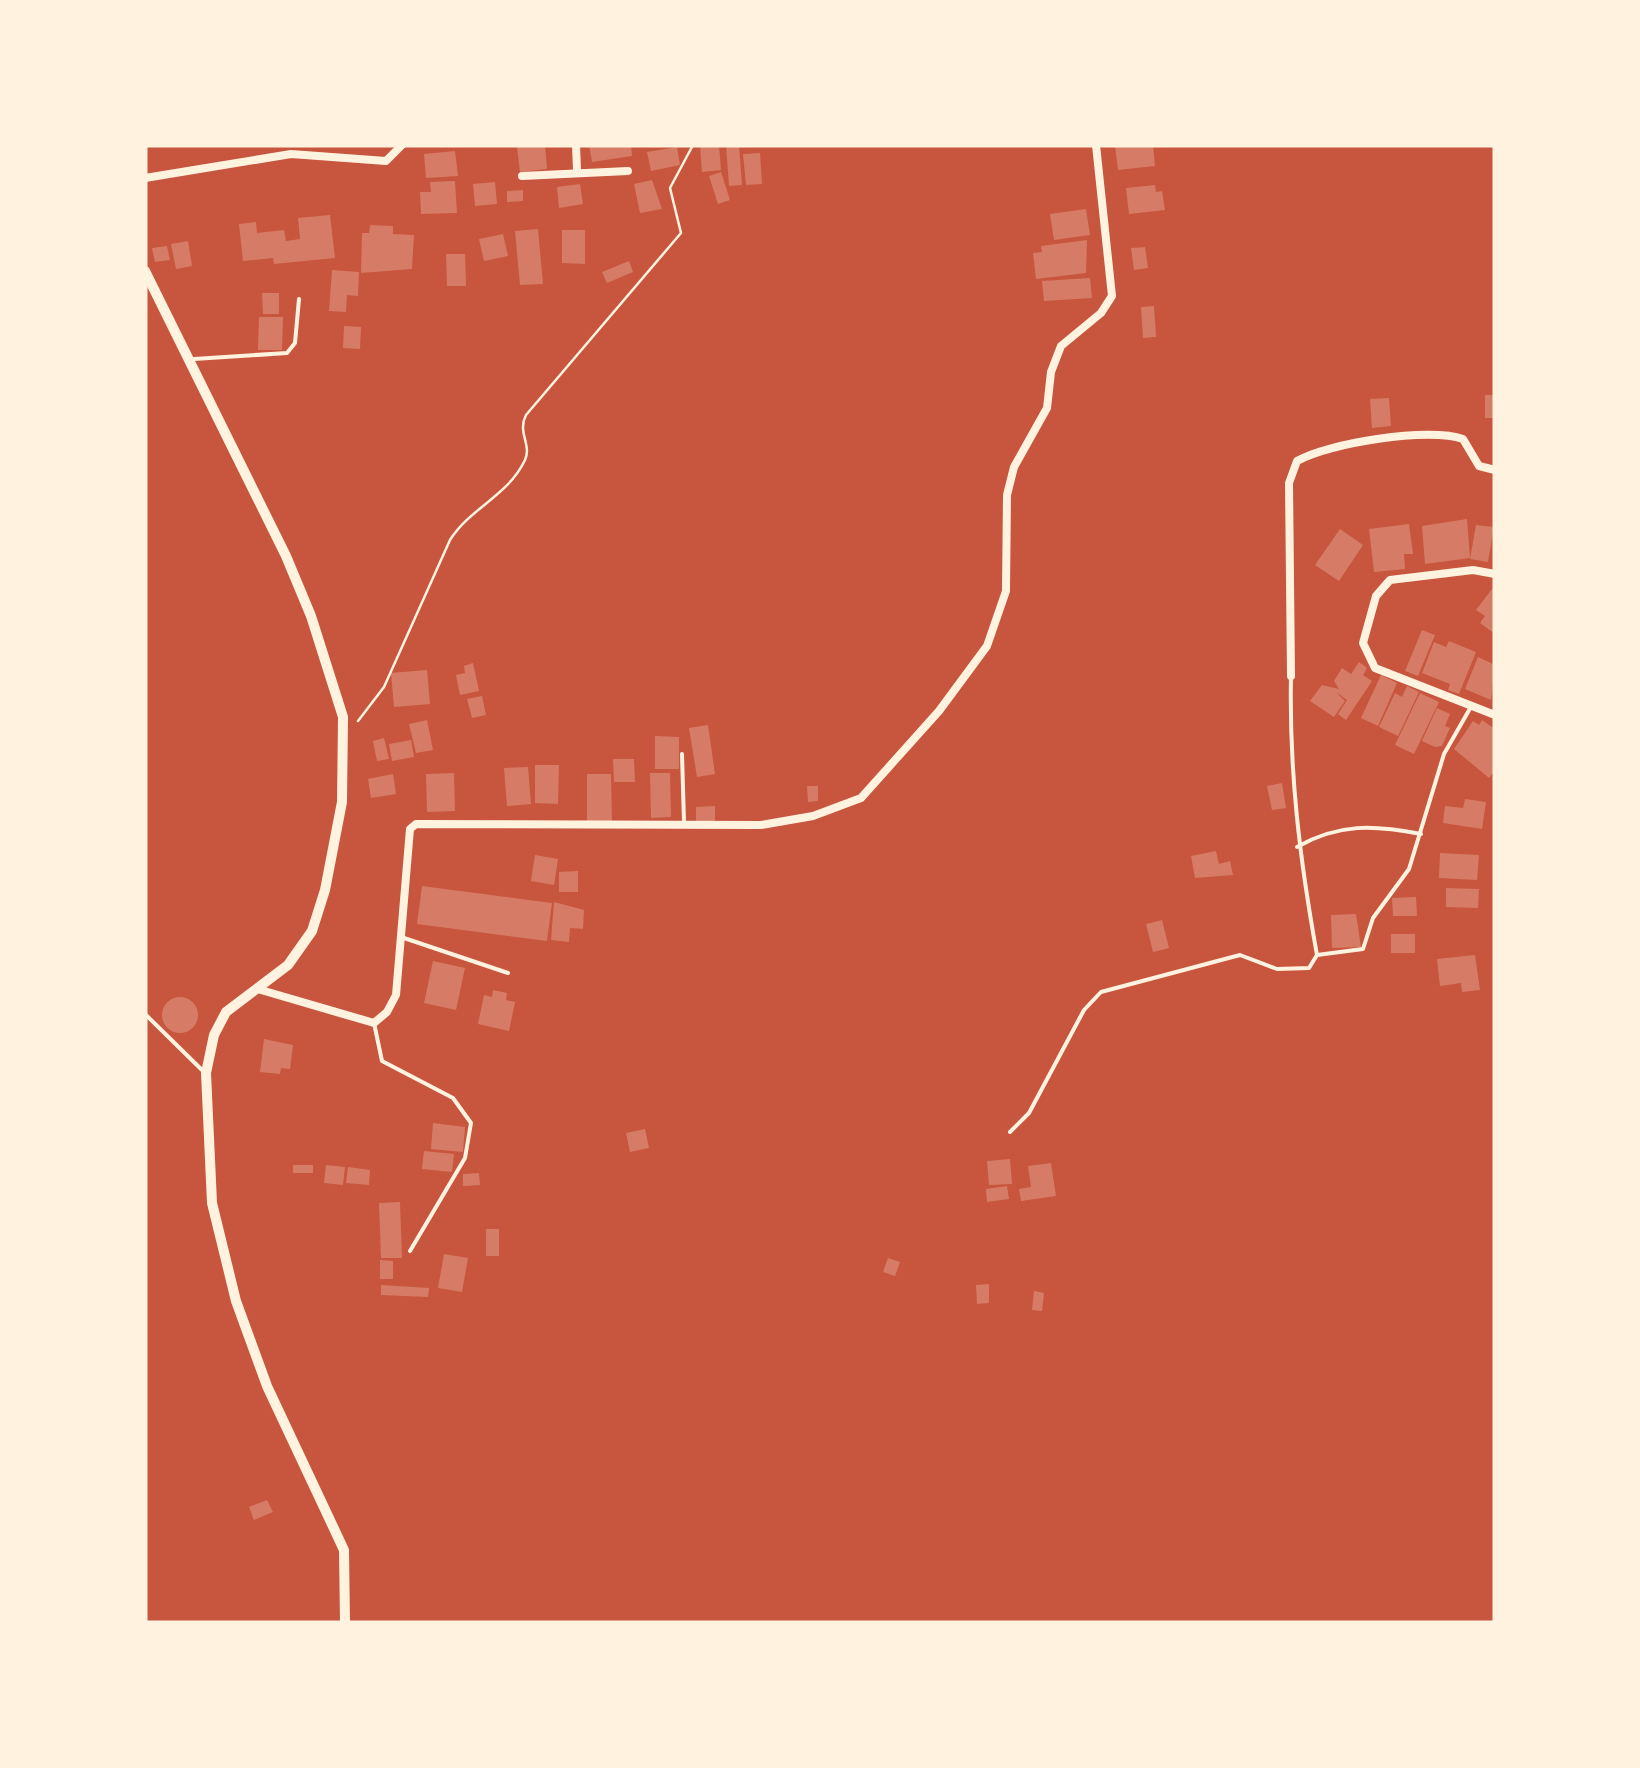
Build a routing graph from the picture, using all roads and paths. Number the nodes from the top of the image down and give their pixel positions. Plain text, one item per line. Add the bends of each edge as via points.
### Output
1 (402, 145) edge
2 (576, 145) edge
3 (693, 145) edge
4 (1096, 145) edge
5 (577, 170) junction
6 (628, 171) dead end
7 (522, 176) dead end
8 (145, 178) edge
9 (145, 270) edge
10 (299, 300) dead end
11 (189, 360) junction
12 (1495, 470) edge
13 (1495, 574) edge
14 (1291, 676) joint
15 (1472, 706) junction
16 (1495, 715) edge
17 (344, 733) junction
18 (682, 754) dead end
19 (684, 827) junction
20 (1421, 834) junction
21 (1297, 847) junction
22 (404, 938) junction
23 (1317, 955) junction
24 (508, 973) dead end
25 (260, 990) junction
26 (145, 1014) edge
27 (374, 1022) junction
28 (206, 1073) junction
29 (1010, 1132) dead end
30 (410, 1251) dead end
31 (344, 1623) edge

1 - 8 street via 386,160 290,154
2 - 5 street
3 - 17 path via 670,188 682,233 526,415 520,432 524,462 492,503 458,527 378,700
4 - 19 street via 1112,296 1061,346 1047,408 1014,467 1007,495 1006,591 987,646 939,712 861,798 789,822
5 - 6 street
5 - 7 street
9 - 11 street
10 - 11 lane via 295,344 287,353
11 - 17 street via 305,601 334,680
12 - 14 street via 1478,466 1463,439 1442,434 1319,451 1297,461 1289,483
13 - 15 street via 1473,570 1386,582 1363,643 1375,668
14 - 21 lane
15 - 16 street
15 - 20 lane via 1444,754
17 - 25 street via 342,802 325,890 303,948
18 - 19 lane
19 - 22 street via 416,824 410,830
20 - 21 lane via 1338,828
20 - 23 lane via 1410,869 1372,918 1363,950
21 - 23 lane
22 - 24 lane
22 - 27 street via 393,1004
23 - 29 lane via 1308,968 1285,970 1240,956 1100,992 1029,1113
25 - 27 street
25 - 28 street via 220,1020
26 - 28 lane
27 - 30 lane via 382,1060 453,1098 471,1123 465,1158
28 - 31 street via 212,1203 236,1301 266,1386 344,1550

